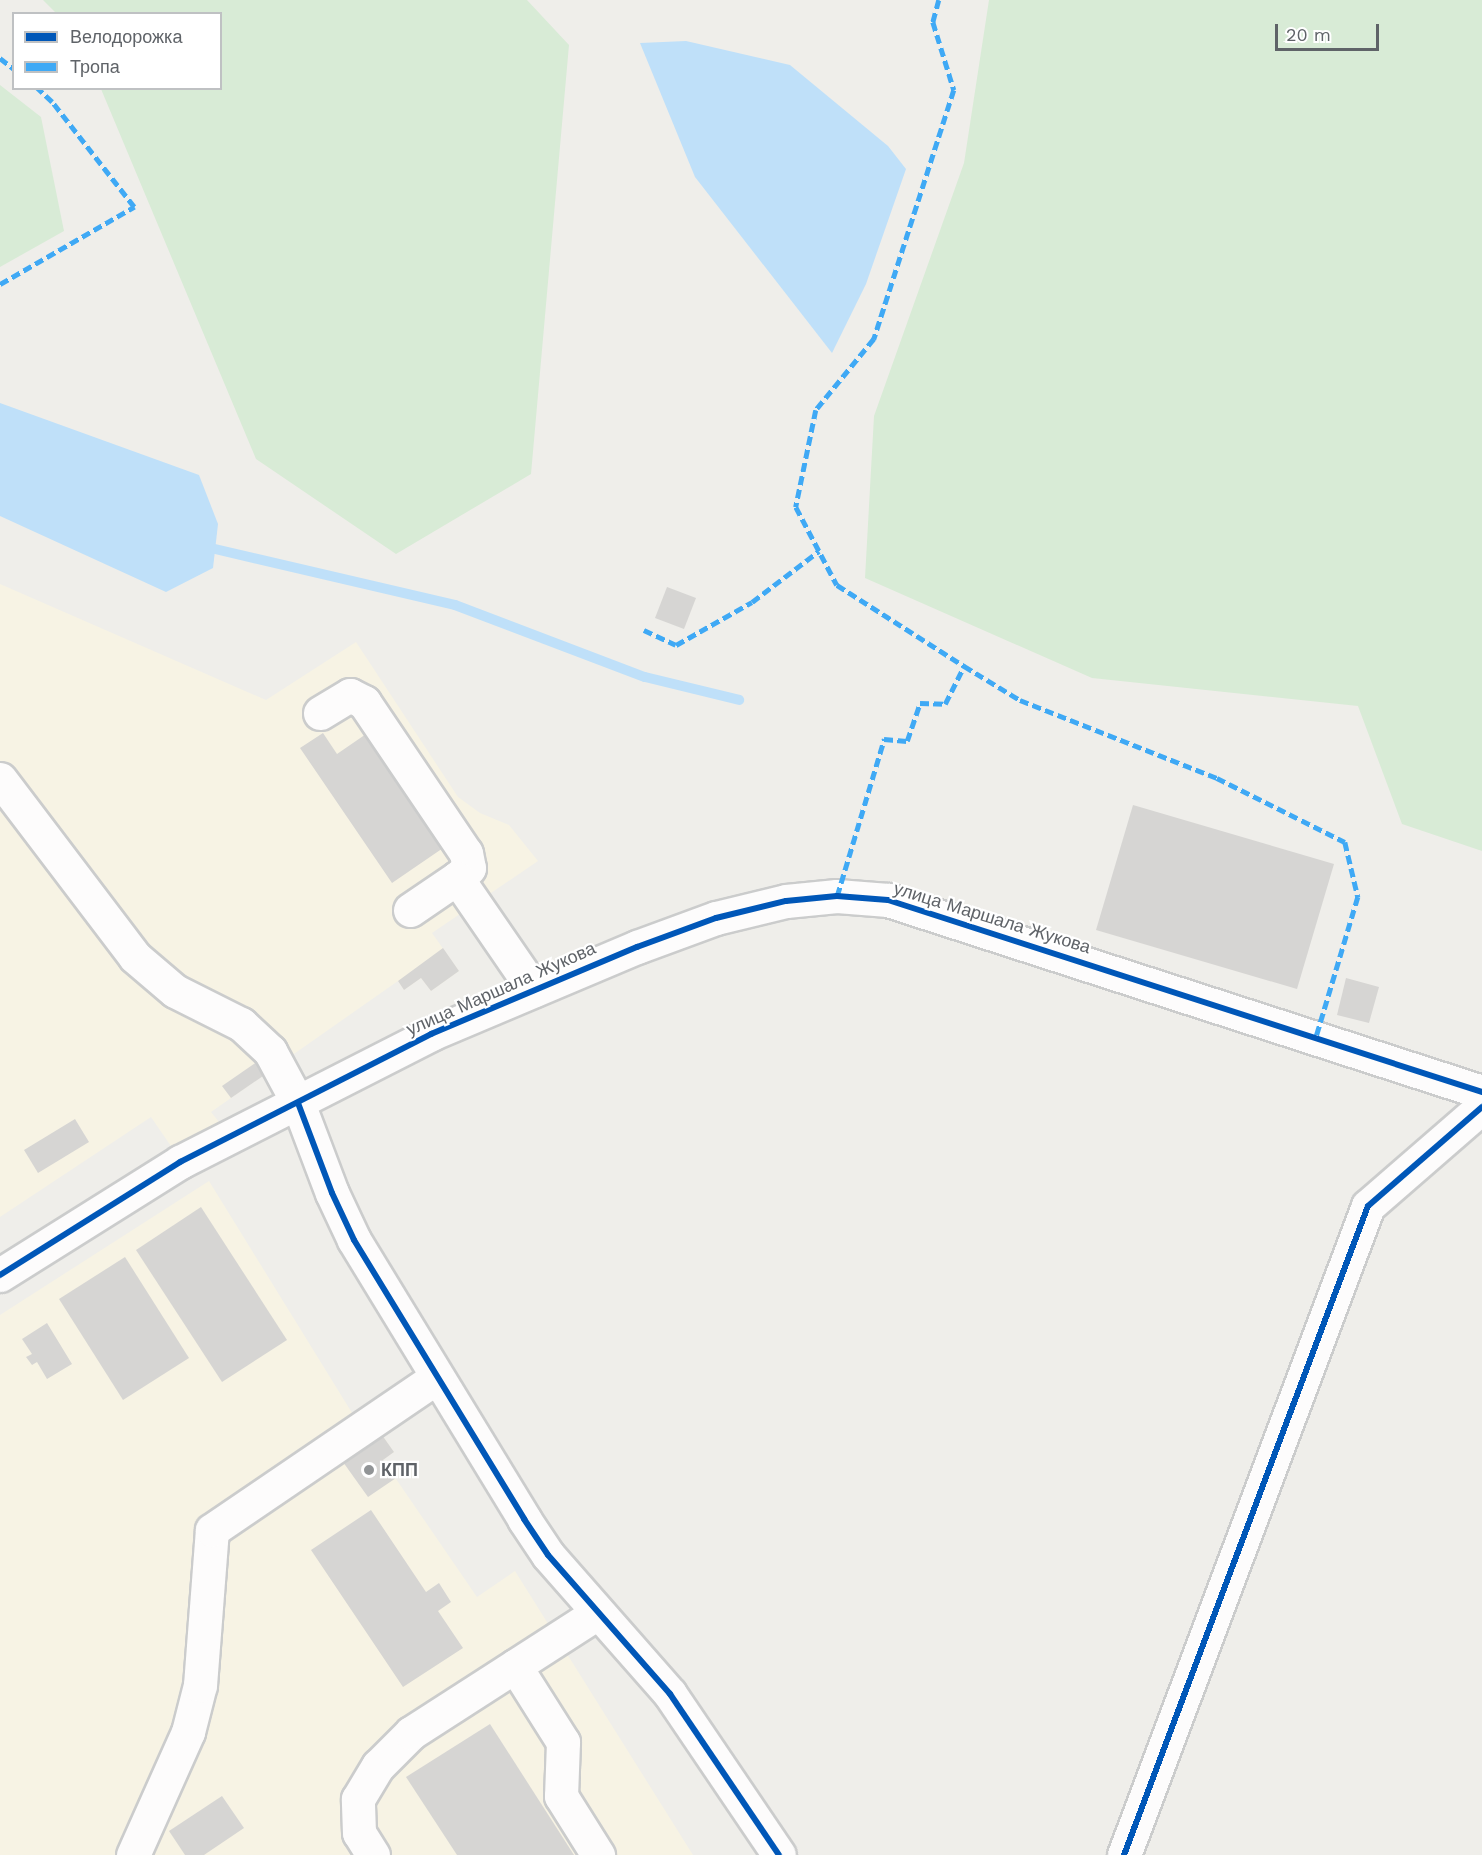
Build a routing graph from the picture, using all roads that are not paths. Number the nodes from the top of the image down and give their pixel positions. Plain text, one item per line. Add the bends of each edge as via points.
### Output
1 (320, 713) dead end
2 (0, 779) edge
3 (457, 878) junction
4 (410, 910) dead end
5 (534, 990) junction
6 (1482, 1092) edge
7 (298, 1103) junction
8 (1482, 1107) edge
9 (0, 1275) edge
10 (436, 1378) junction
11 (597, 1613) junction
12 (515, 1666) junction
13 (133, 1855) edge
14 (373, 1855) edge
15 (598, 1855) edge
16 (779, 1855) edge
17 (1124, 1855) edge

1 - 3 street via 350,694 364,702 466,853 469,868
2 - 7 street via 135,957 175,991 241,1024 258,1037
3 - 4 street
3 - 5 street
5 - 6 street, улица Маршала Жукова via 716,918 786,901 837,896 888,900
5 - 7 street, улица Маршала Жукова via 431,1034
7 - 9 street, улица Маршала Жукова via 180,1162
7 - 10 street via 354,1240
8 - 17 street via 1368,1206
10 - 11 street via 548,1555
10 - 13 street via 212,1530 200,1685 188,1732
11 - 12 street
11 - 16 street via 670,1694
12 - 14 street via 411,1733 378,1766 358,1798 360,1833
12 - 15 street via 563,1742 561,1796

